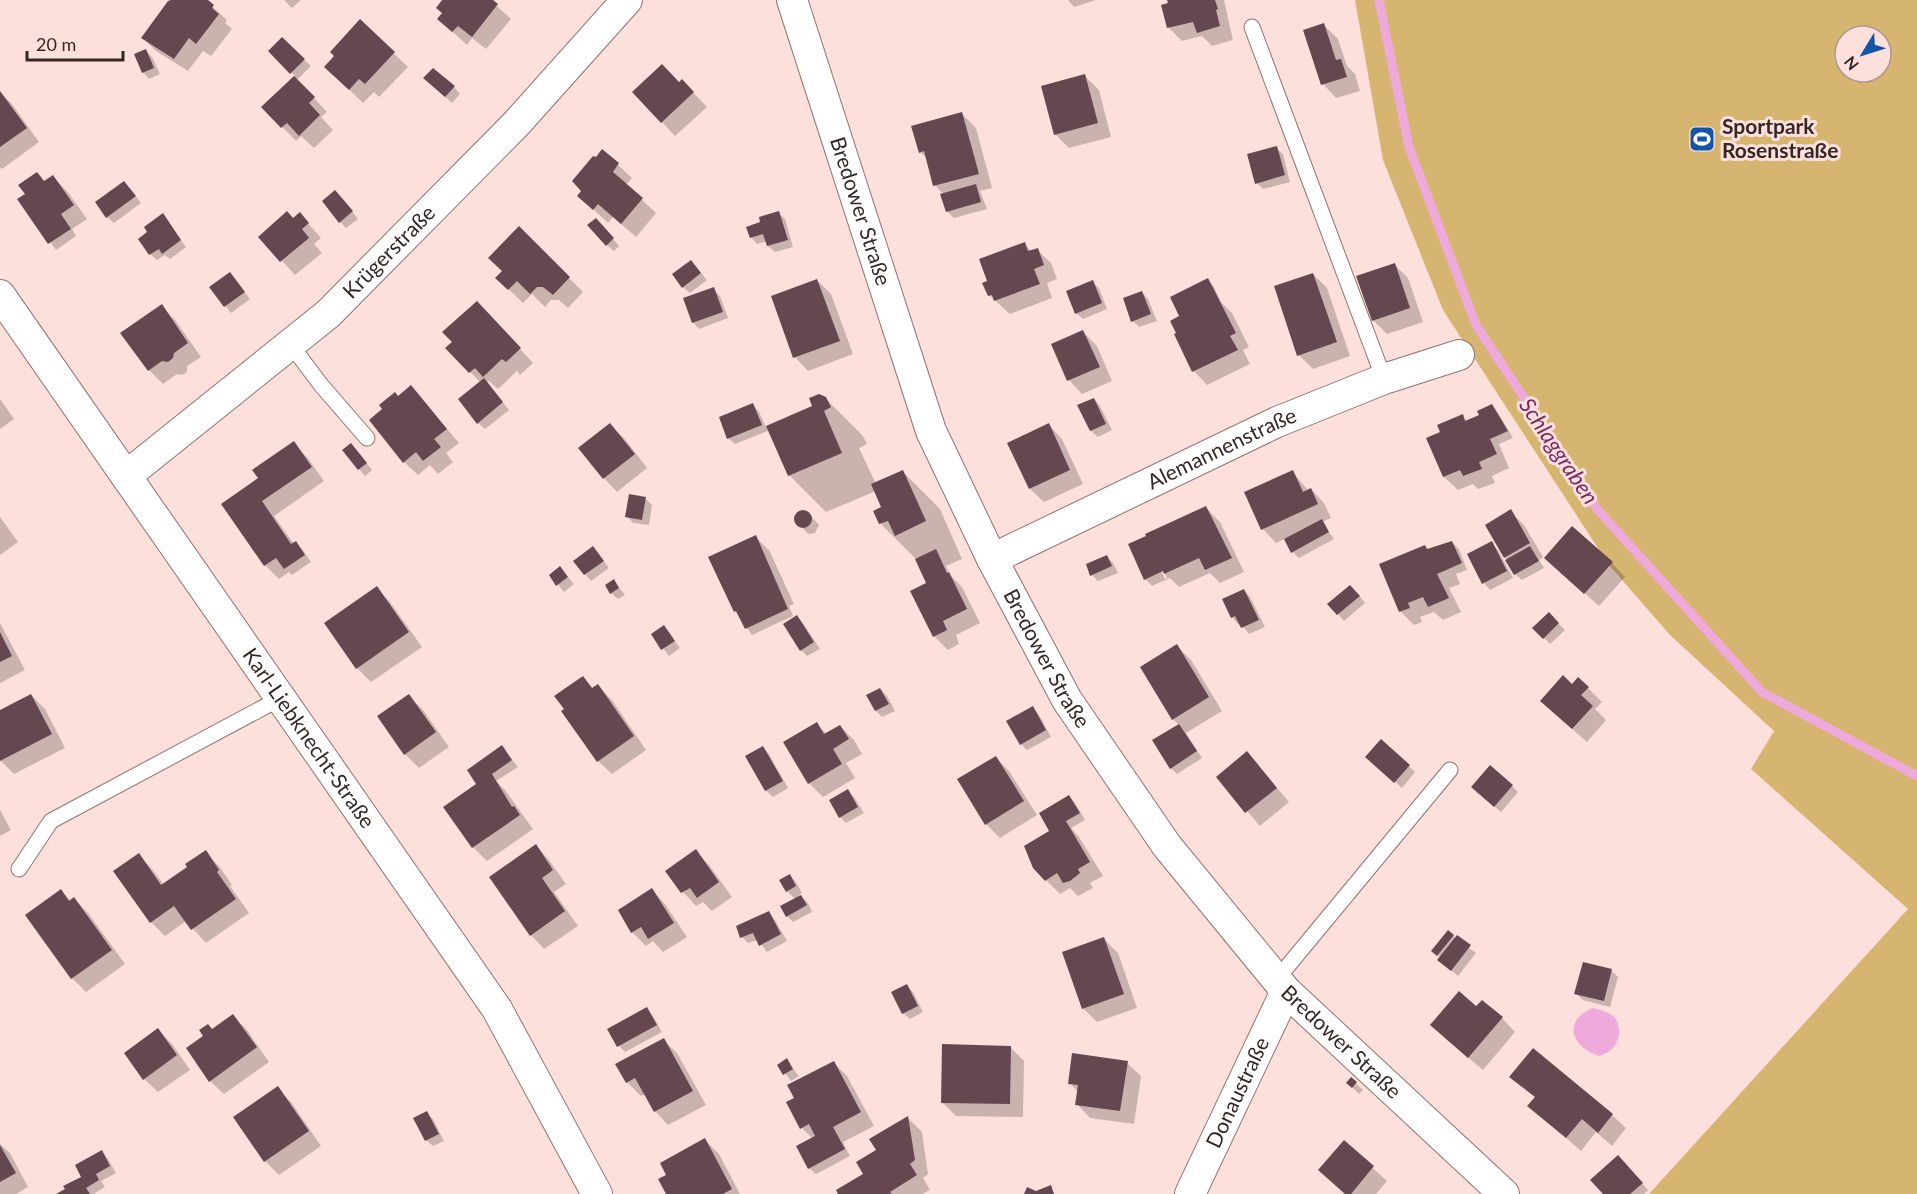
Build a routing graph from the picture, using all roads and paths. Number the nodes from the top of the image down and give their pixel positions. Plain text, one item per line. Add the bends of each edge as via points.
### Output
1 (627, 0) edge
2 (792, 0) edge
3 (1252, 27) dead end
4 (0, 295) edge
5 (291, 345) junction
6 (1459, 355) dead end
7 (1384, 379) junction
8 (367, 438) dead end
9 (126, 476) junction
10 (992, 559) junction
11 (281, 698) junction
12 (1450, 770) dead end
13 (20, 869) dead end
14 (1282, 985) junction
15 (597, 1194) edge
16 (1190, 1194) edge
17 (1504, 1194) edge

1 - 5 street, Krügerstraße via 516,124 328,314
2 - 10 street, Bredower Straße via 931,431
3 - 7 lane
4 - 9 street, Karl-Liebknecht-Straße
5 - 8 lane
5 - 9 street, Krügerstraße
6 - 7 street, Alemannenstraße
7 - 10 street, Alemannenstraße via 1277,422
9 - 11 street, Karl-Liebknecht-Straße
10 - 14 street, Bredower Straße via 1067,700 1167,846
11 - 13 lane via 51,821
11 - 15 street, Karl-Liebknecht-Straße via 497,1009
12 - 14 lane
14 - 16 street, Donaustraße
14 - 17 street, Bredower Straße

